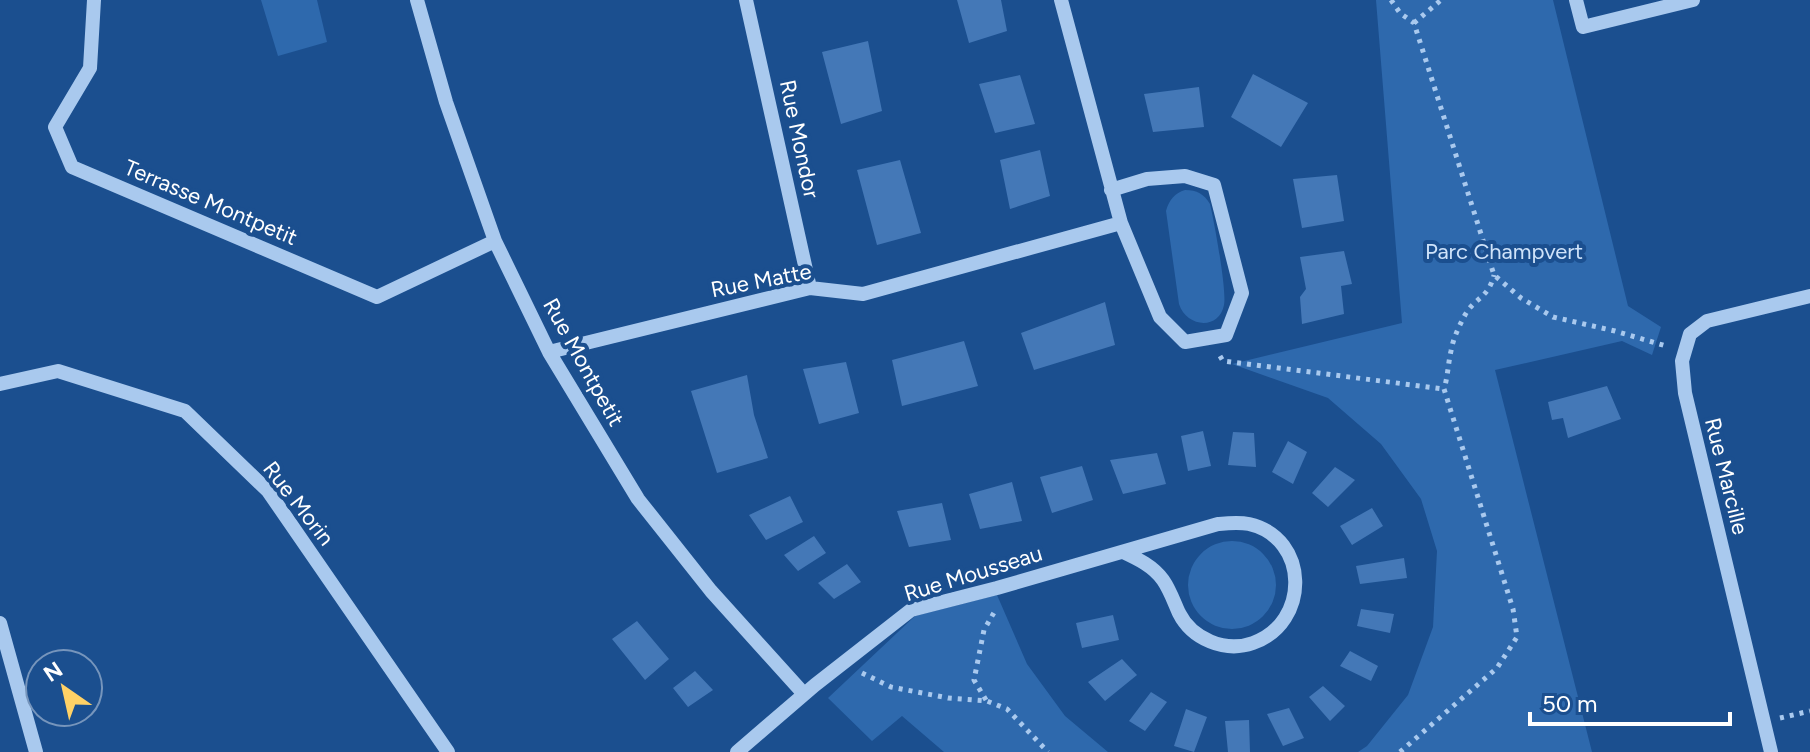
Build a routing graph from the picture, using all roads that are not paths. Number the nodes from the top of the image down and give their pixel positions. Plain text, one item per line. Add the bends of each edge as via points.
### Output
1 (94, 0) edge
2 (417, 0) edge
3 (746, 0) edge
4 (1061, 0) edge
5 (1576, 0) edge
6 (1693, 0) edge
7 (1111, 190) junction
8 (1121, 223) junction
9 (495, 241) junction
10 (810, 288) junction
11 (1810, 296) edge
12 (549, 352) junction
13 (0, 384) edge
14 (1123, 552) junction
15 (0, 623) edge
16 (804, 694) junction
17 (36, 752) edge
18 (448, 752) edge
19 (737, 752) edge
20 (1771, 752) edge

1 - 9 street, Terrasse Montpetit via 90,68 55,127 72,167 377,297
2 - 9 street, Rue Montpetit
3 - 10 street, Rue Mondor
4 - 7 street
5 - 6 street via 1583,27
7 - 8 street
7 - 8 street via 1147,179 1185,176 1214,185 1242,293 1226,335 1185,342 1160,317
8 - 10 street, Rue Matte via 863,294
9 - 12 street, Rue Montpetit
10 - 12 street, Rue Matte
11 - 20 street, Rue Marcille via 1707,321 1690,334 1682,361 1685,393
12 - 16 street, Rue Montpetit via 638,499 711,591
13 - 18 street, Rue Morin via 58,371 185,411 268,491
14 - 14 street, Rue Mousseau via 1162,579 1190,628 1217,644 1250,644 1265,638 1288,616 1294,601 1294,569 1288,554 1278,541 1251,525 1218,524
14 - 16 street, Rue Mousseau via 911,610
15 - 17 street
16 - 19 street, Rue Mousseau

